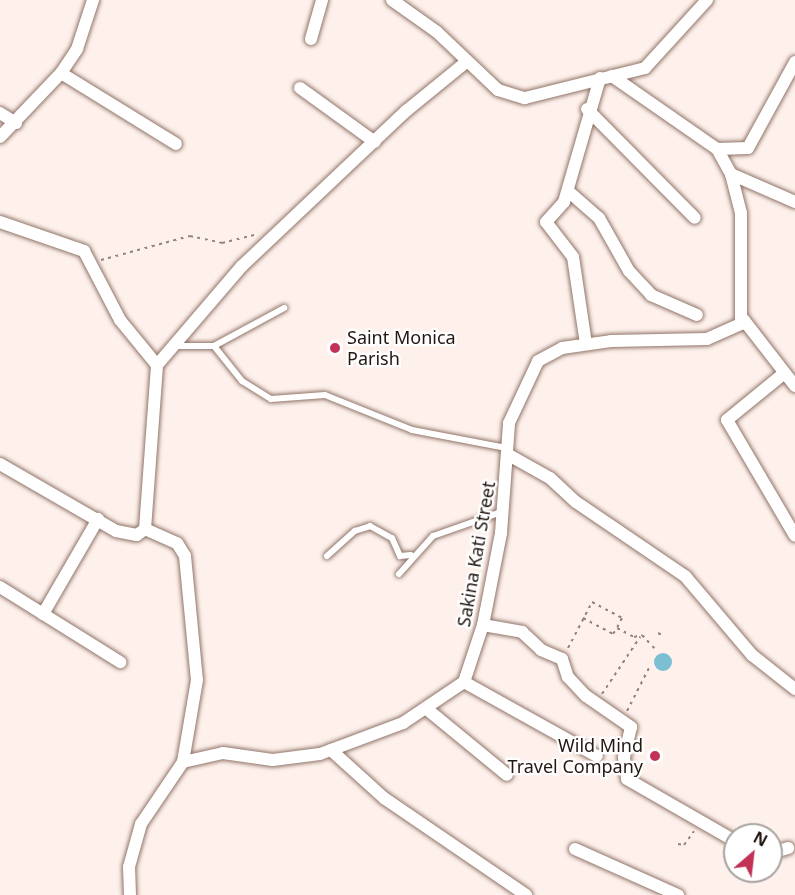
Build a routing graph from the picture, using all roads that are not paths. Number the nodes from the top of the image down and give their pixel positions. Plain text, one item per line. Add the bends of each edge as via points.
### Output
1 (93, 0) edge
2 (322, 0) edge
3 (392, 0) edge
4 (707, 0) edge
5 (311, 39) dead end
6 (466, 62) junction
7 (795, 62) edge
8 (61, 73) junction
9 (606, 77) junction
10 (300, 88) dead end
11 (587, 109) junction
12 (0, 113) edge
13 (16, 123) junction
14 (0, 137) edge
15 (375, 142) junction
16 (176, 144) dead end
17 (717, 149) junction
18 (731, 174) junction
19 (568, 191) junction
20 (795, 202) edge
21 (696, 218) dead end
22 (0, 222) edge
23 (284, 308) dead end
24 (696, 315) dead end
25 (743, 319) junction
26 (586, 345) junction
27 (171, 346) junction
28 (214, 346) junction
29 (157, 365) junction
30 (782, 375) junction
31 (795, 386) edge
32 (507, 451) junction
33 (0, 464) edge
34 (505, 511) junction
35 (98, 519) junction
36 (145, 529) junction
37 (795, 536) edge
38 (412, 555) junction
39 (327, 556) dead end
40 (399, 574) dead end
41 (0, 587) edge
42 (43, 615) junction
43 (483, 626) junction
44 (120, 662) dead end
45 (464, 682) junction
46 (795, 689) edge
47 (428, 710) junction
48 (331, 750) junction
49 (597, 756) dead end
50 (183, 762) junction
51 (507, 775) dead end
52 (723, 832) edge
53 (788, 848) dead end
54 (575, 849) dead end
55 (783, 849) edge
56 (130, 895) edge
57 (526, 895) edge
58 (678, 895) edge

1 - 8 street via 77,49
2 - 5 street
3 - 6 street via 437,32
4 - 9 street via 645,68
6 - 9 street via 510,98
6 - 15 street
7 - 17 street via 748,148
8 - 13 street
8 - 16 street
9 - 11 street
9 - 17 street
10 - 15 street
11 - 19 street
11 - 21 street
12 - 13 street
13 - 14 street
15 - 27 street via 242,266
17 - 18 street
18 - 20 street
18 - 25 street via 741,213
19 - 24 street via 599,218 629,271 651,295
19 - 26 street via 546,222 573,257
22 - 29 street via 70,243 93,263 120,320
23 - 28 lane
25 - 26 street, Sakina Kati Street via 731,332 707,339
25 - 30 street
26 - 32 street, Sakina Kati Street via 550,352 538,361 515,406
27 - 28 lane
27 - 29 street
28 - 32 lane via 242,381 271,399 325,395 412,430
29 - 36 street
30 - 31 street
30 - 37 street via 726,420
32 - 34 street, Sakina Kati Street
32 - 46 street via 685,576 752,654
33 - 35 street
34 - 38 lane via 439,534
34 - 43 street, Sakina Kati Street
35 - 36 street via 129,534
35 - 42 street
36 - 50 street via 177,543 185,556 197,680
38 - 39 lane via 400,556 392,538 370,526 356,531
38 - 40 lane
41 - 42 street
42 - 44 street
43 - 45 street, Sakina Kati Street
43 - 52 street via 522,632 541,650 562,659 568,677 597,704 623,719 632,735 624,757 627,779 702,817
45 - 47 street
45 - 49 street
47 - 48 street
47 - 51 street
48 - 50 street via 291,760 223,753
48 - 57 street via 384,798
50 - 56 street via 141,824 129,867
53 - 55 street
54 - 58 street

